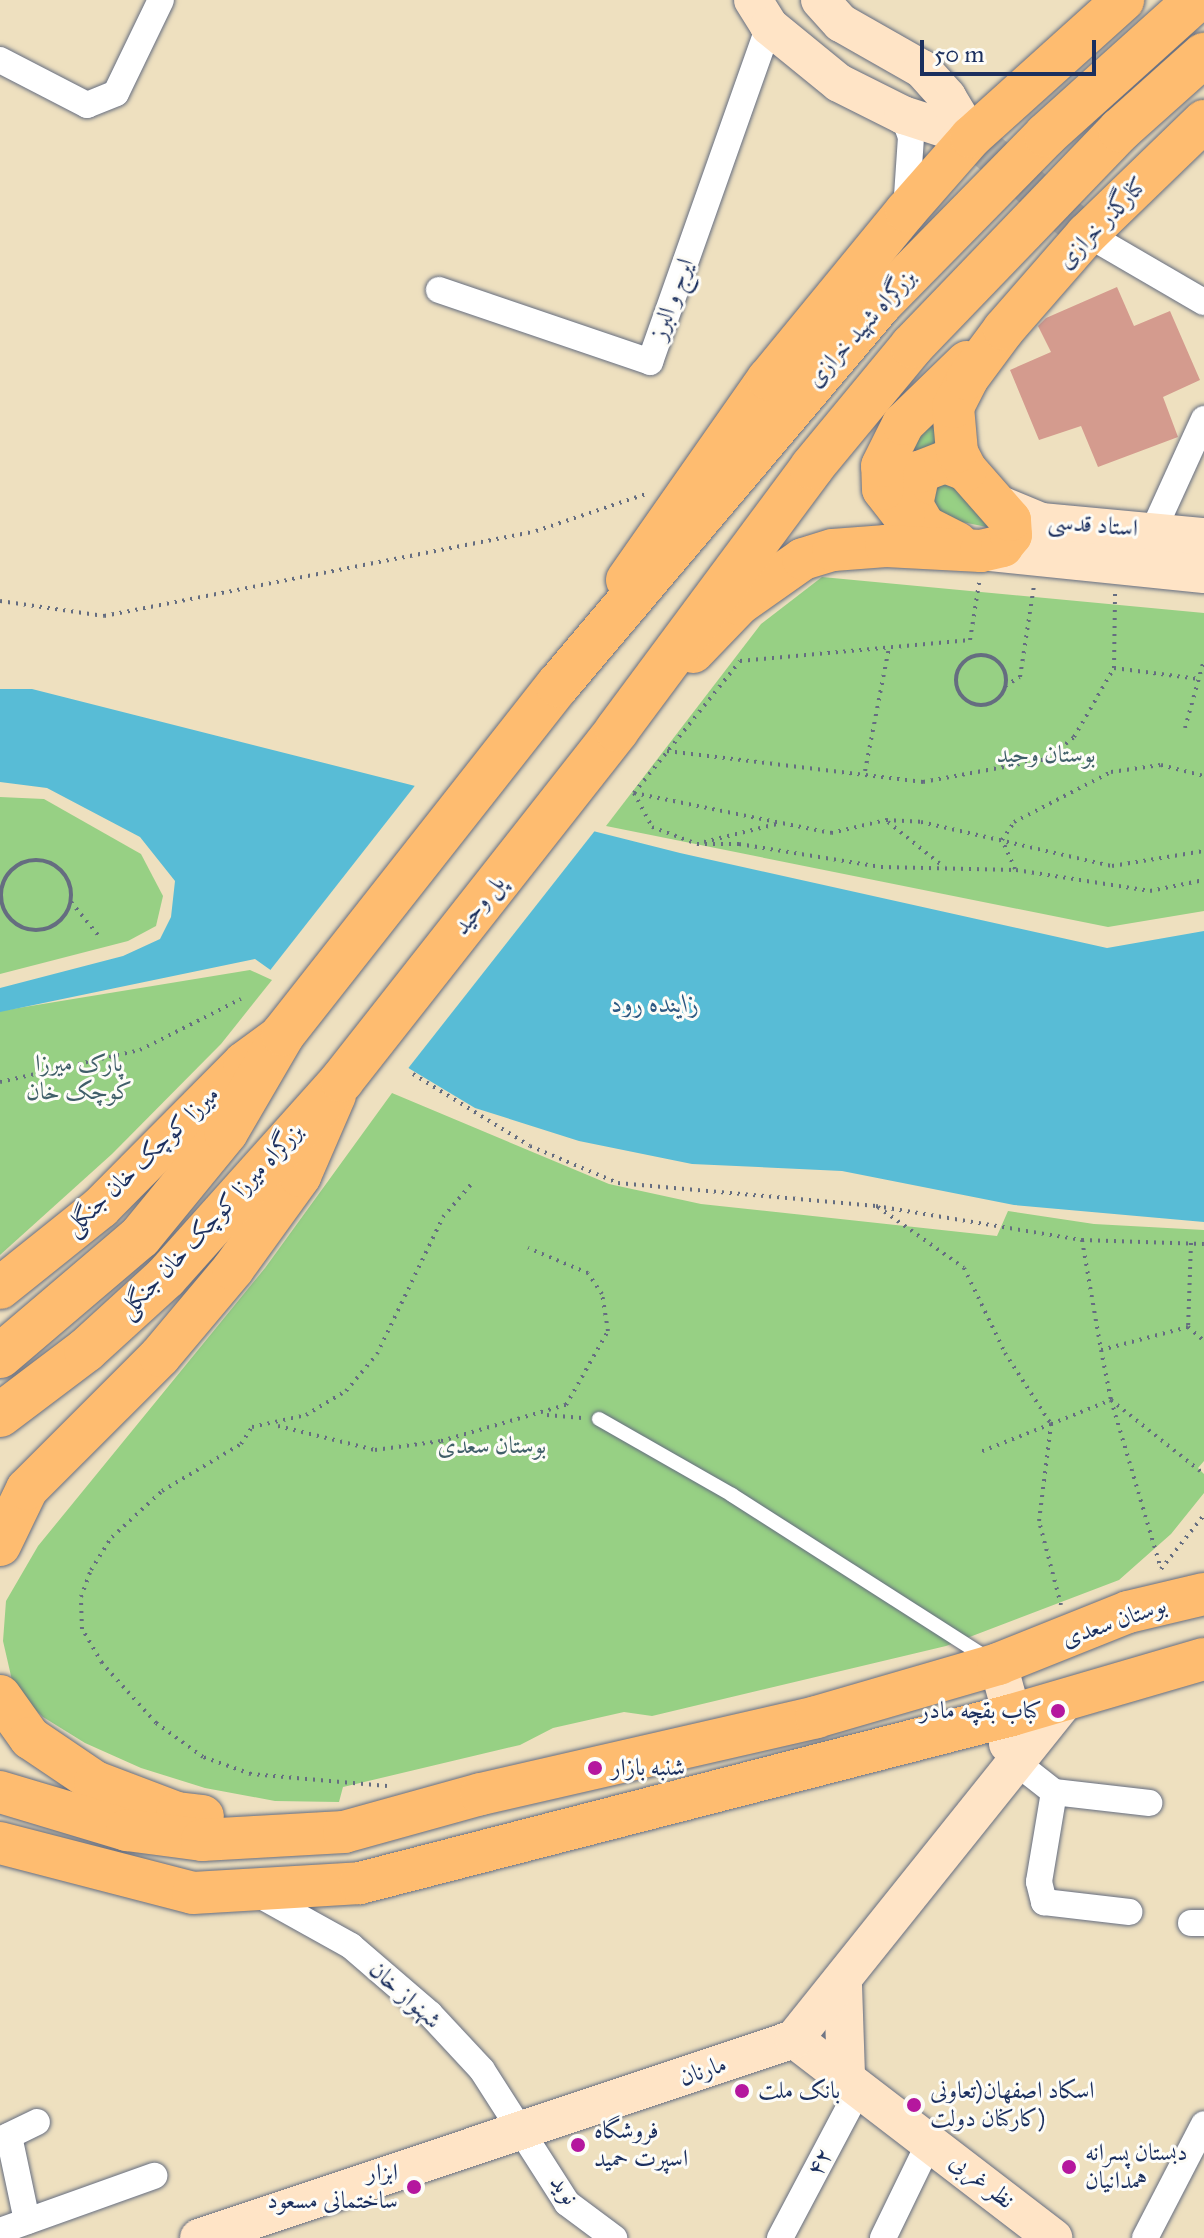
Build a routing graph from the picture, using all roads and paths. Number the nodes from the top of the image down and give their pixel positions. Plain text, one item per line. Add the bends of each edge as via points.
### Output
1 (161, 0) edge
2 (820, 0) edge
3 (1123, 0) edge
4 (1169, 0) edge
5 (1196, 0) edge
6 (761, 13) edge
7 (1204, 55) edge
8 (0, 60) edge
9 (903, 115) junction
10 (1204, 121) edge
11 (1046, 135) junction
12 (971, 137) junction
13 (906, 211) junction
14 (1087, 234) junction
15 (439, 290) dead end
16 (1204, 302) edge
17 (1004, 329) junction
18 (1204, 419) edge
19 (966, 470) junction
20 (694, 478) junction
21 (998, 504) junction
22 (926, 529) junction
23 (1153, 531) junction
24 (1204, 537) edge
25 (983, 551) junction
26 (1038, 560) junction
27 (1115, 566) junction
28 (1204, 574) edge
29 (0, 601) edge
30 (889, 648) junction
31 (1204, 660) edge
32 (1114, 668) junction
33 (1199, 679) junction
34 (558, 685) junction
35 (1005, 686) junction
36 (1185, 728) dead end
37 (617, 730) junction
38 (667, 751) junction
39 (865, 771) junction
40 (1204, 776) edge
41 (634, 793) junction
42 (886, 820) junction
43 (779, 824) junction
44 (1002, 840) junction
45 (697, 844) junction
46 (1204, 851) edge
47 (945, 868) junction
48 (1016, 870) junction
49 (1204, 880) edge
50 (1, 895) edge
51 (71, 902) junction
52 (98, 935) dead end
53 (241, 999) dead end
54 (283, 1034) junction
55 (413, 1074) dead end
56 (342, 1080) junction
57 (0, 1082) edge
58 (473, 1182) dead end
59 (876, 1206) junction
60 (1082, 1240) junction
61 (1191, 1243) junction
62 (1204, 1244) edge
63 (528, 1248) dead end
64 (0, 1288) edge
65 (1188, 1327) junction
66 (1204, 1341) edge
67 (1101, 1350) junction
68 (0, 1356) edge
69 (1111, 1400) junction
70 (545, 1414) junction
71 (0, 1415) edge
72 (599, 1419) joint
73 (1051, 1424) junction
74 (276, 1425) junction
75 (980, 1452) dead end
76 (1204, 1474) edge
77 (13, 1504) edge
78 (1204, 1515) edge
79 (0, 1545) edge
80 (1204, 1594) edge
81 (1073, 1604) dead end
82 (1204, 1659) edge
83 (998, 1664) junction
84 (0, 1696) edge
85 (1066, 1699) junction
86 (1012, 1715) junction
87 (1007, 1776) junction
88 (389, 1786) dead end
89 (0, 1792) edge
90 (1054, 1792) junction
91 (1149, 1803) dead end
92 (344, 1832) junction
93 (0, 1843) edge
94 (0, 1871) edge
95 (254, 1892) junction
96 (193, 1893) junction
97 (1129, 1912) dead end
98 (843, 1985) junction
99 (794, 2039) junction
100 (729, 2061) junction
101 (853, 2081) junction
102 (37, 2122) dead end
103 (1204, 2124) edge
104 (524, 2132) junction
105 (4, 2138) edge
106 (930, 2141) junction
107 (154, 2176) dead end
108 (27, 2221) junction
109 (0, 2231) edge
110 (199, 2238) edge
111 (614, 2238) edge
112 (780, 2238) edge
113 (883, 2238) edge
114 (1053, 2238) edge
115 (1145, 2238) edge

1 - 8 street via 116,93 87,105
2 - 12 main road via 841,23 922,69
3 - 12 main road
4 - 11 highway via 1065,97
5 - 11 highway, بزرگراه شهید خرازی
6 - 9 main road via 839,83
6 - 15 street, ایرج و البرز via 650,362
7 - 37 highway, بزرگراه شهید خرازی via 1120,130 912,346 812,467
9 - 12 main road
9 - 13 street via 911,137
10 - 14 main road, کنارگذر خرازی
11 - 34 highway, بزرگراه شهید خرازی via 879,305
12 - 13 main road
13 - 20 main road
14 - 16 street
14 - 17 main road, کنارگذر خرازی
17 - 19 main road, استاد قدسی via 953,407 957,452
17 - 22 main road via 935,389 889,445 882,466 883,489 904,516
18 - 23 street
19 - 21 main road, استاد قدسی
19 - 22 main road via 945,462 919,472 912,505
20 - 29 path via 536,531 104,616
20 - 34 main road
21 - 23 main road, استاد قدسی via 1041,522
21 - 25 main road via 1010,520 1011,535 1002,546
22 - 25 main road
23 - 24 main road, استاد قدسی
25 - 26 main road, استاد قدسی
25 - 30 path via 970,640
25 - 37 main road via 886,546 833,550 803,559 739,604
26 - 27 main road, استاد قدسی
26 - 35 path via 1020,677
27 - 28 main road, استاد قدسی
27 - 32 path
30 - 38 path via 740,661
30 - 39 path
31 - 33 path
32 - 33 path
32 - 39 path via 1074,737 1047,759 923,782
33 - 36 path
34 - 54 highway
35 - 35 path via 995,701 977,705 961,696 955,679 963,662 980,655 1003,668
37 - 56 highway, پل وحید
38 - 39 path
38 - 41 path
40 - 44 path via 1161,765 1111,772 1014,822
41 - 43 path
41 - 45 path via 652,827
42 - 43 path via 831,833
42 - 44 path
42 - 47 path
43 - 45 path
44 - 46 path via 1112,866
44 - 48 path
45 - 47 path via 739,844 881,867
47 - 48 path
48 - 49 path via 1150,891
50 - 51 path via 16,924 37,930 58,922
50 - 51 path via 16,866 39,860 61,870
51 - 52 path
53 - 57 path via 140,1050
54 - 64 main road, میرزا کوچک خان جنگلی via 244,1063 100,1208
54 - 68 highway, بزرگراه میرزا کوچک خان جنگلی via 226,1132 140,1237
55 - 59 path via 530,1146 618,1183
56 - 71 highway, بزرگراه میرزا کوچک خان جنگلی via 166,1277 86,1350
56 - 77 main road via 300,1176 233,1269 160,1356
58 - 74 path via 443,1217 369,1363 346,1391 306,1415
59 - 60 path
59 - 73 path via 964,1268 1005,1353
60 - 61 path
60 - 67 path
61 - 62 path
61 - 65 path
63 - 70 path via 588,1273 602,1294 608,1331 566,1405
65 - 66 path
65 - 67 path
67 - 69 path
69 - 73 path
69 - 76 path
69 - 78 path via 1161,1569
70 - 72 path
70 - 74 path via 441,1441 375,1450
72 - 83 lane via 732,1495
73 - 75 path
73 - 81 path via 1039,1521 1061,1608
74 - 88 path via 252,1427 241,1444 162,1491 112,1537 81,1597 82,1629 102,1663 156,1723 203,1757 251,1774
77 - 79 main road
80 - 83 main road, بوستان سعدی via 1128,1612
82 - 85 main road
83 - 86 main road
83 - 92 main road, بوستان سعدی via 816,1717 481,1794
84 - 92 main road via 30,1738 95,1782 177,1813
85 - 86 main road
85 - 87 main road, مارنان
86 - 87 main road
86 - 95 main road via 360,1883
87 - 90 street
87 - 98 main road, مارنان
89 - 92 main road, بوستان سعدی via 127,1830 202,1840
90 - 91 street
90 - 97 street via 1039,1882 1044,1902
93 - 96 main road
94 - 96 main road via 123,1894
95 - 96 main road
95 - 104 street, شهنواز خان via 351,1946 420,2005 482,2070
98 - 99 main road, مارنان
98 - 101 main road
99 - 100 main road, مارنان
99 - 101 main road, نظر غربی
100 - 101 main road
100 - 104 main road, مارنان
101 - 106 main road, نظر غربی
101 - 112 street, ۴۲
102 - 105 street
103 - 115 street
104 - 110 main road, مارنان
104 - 111 street, نوید via 567,2203
105 - 108 street
106 - 113 street
106 - 114 main road, نظر غربی
107 - 108 street
108 - 109 street

